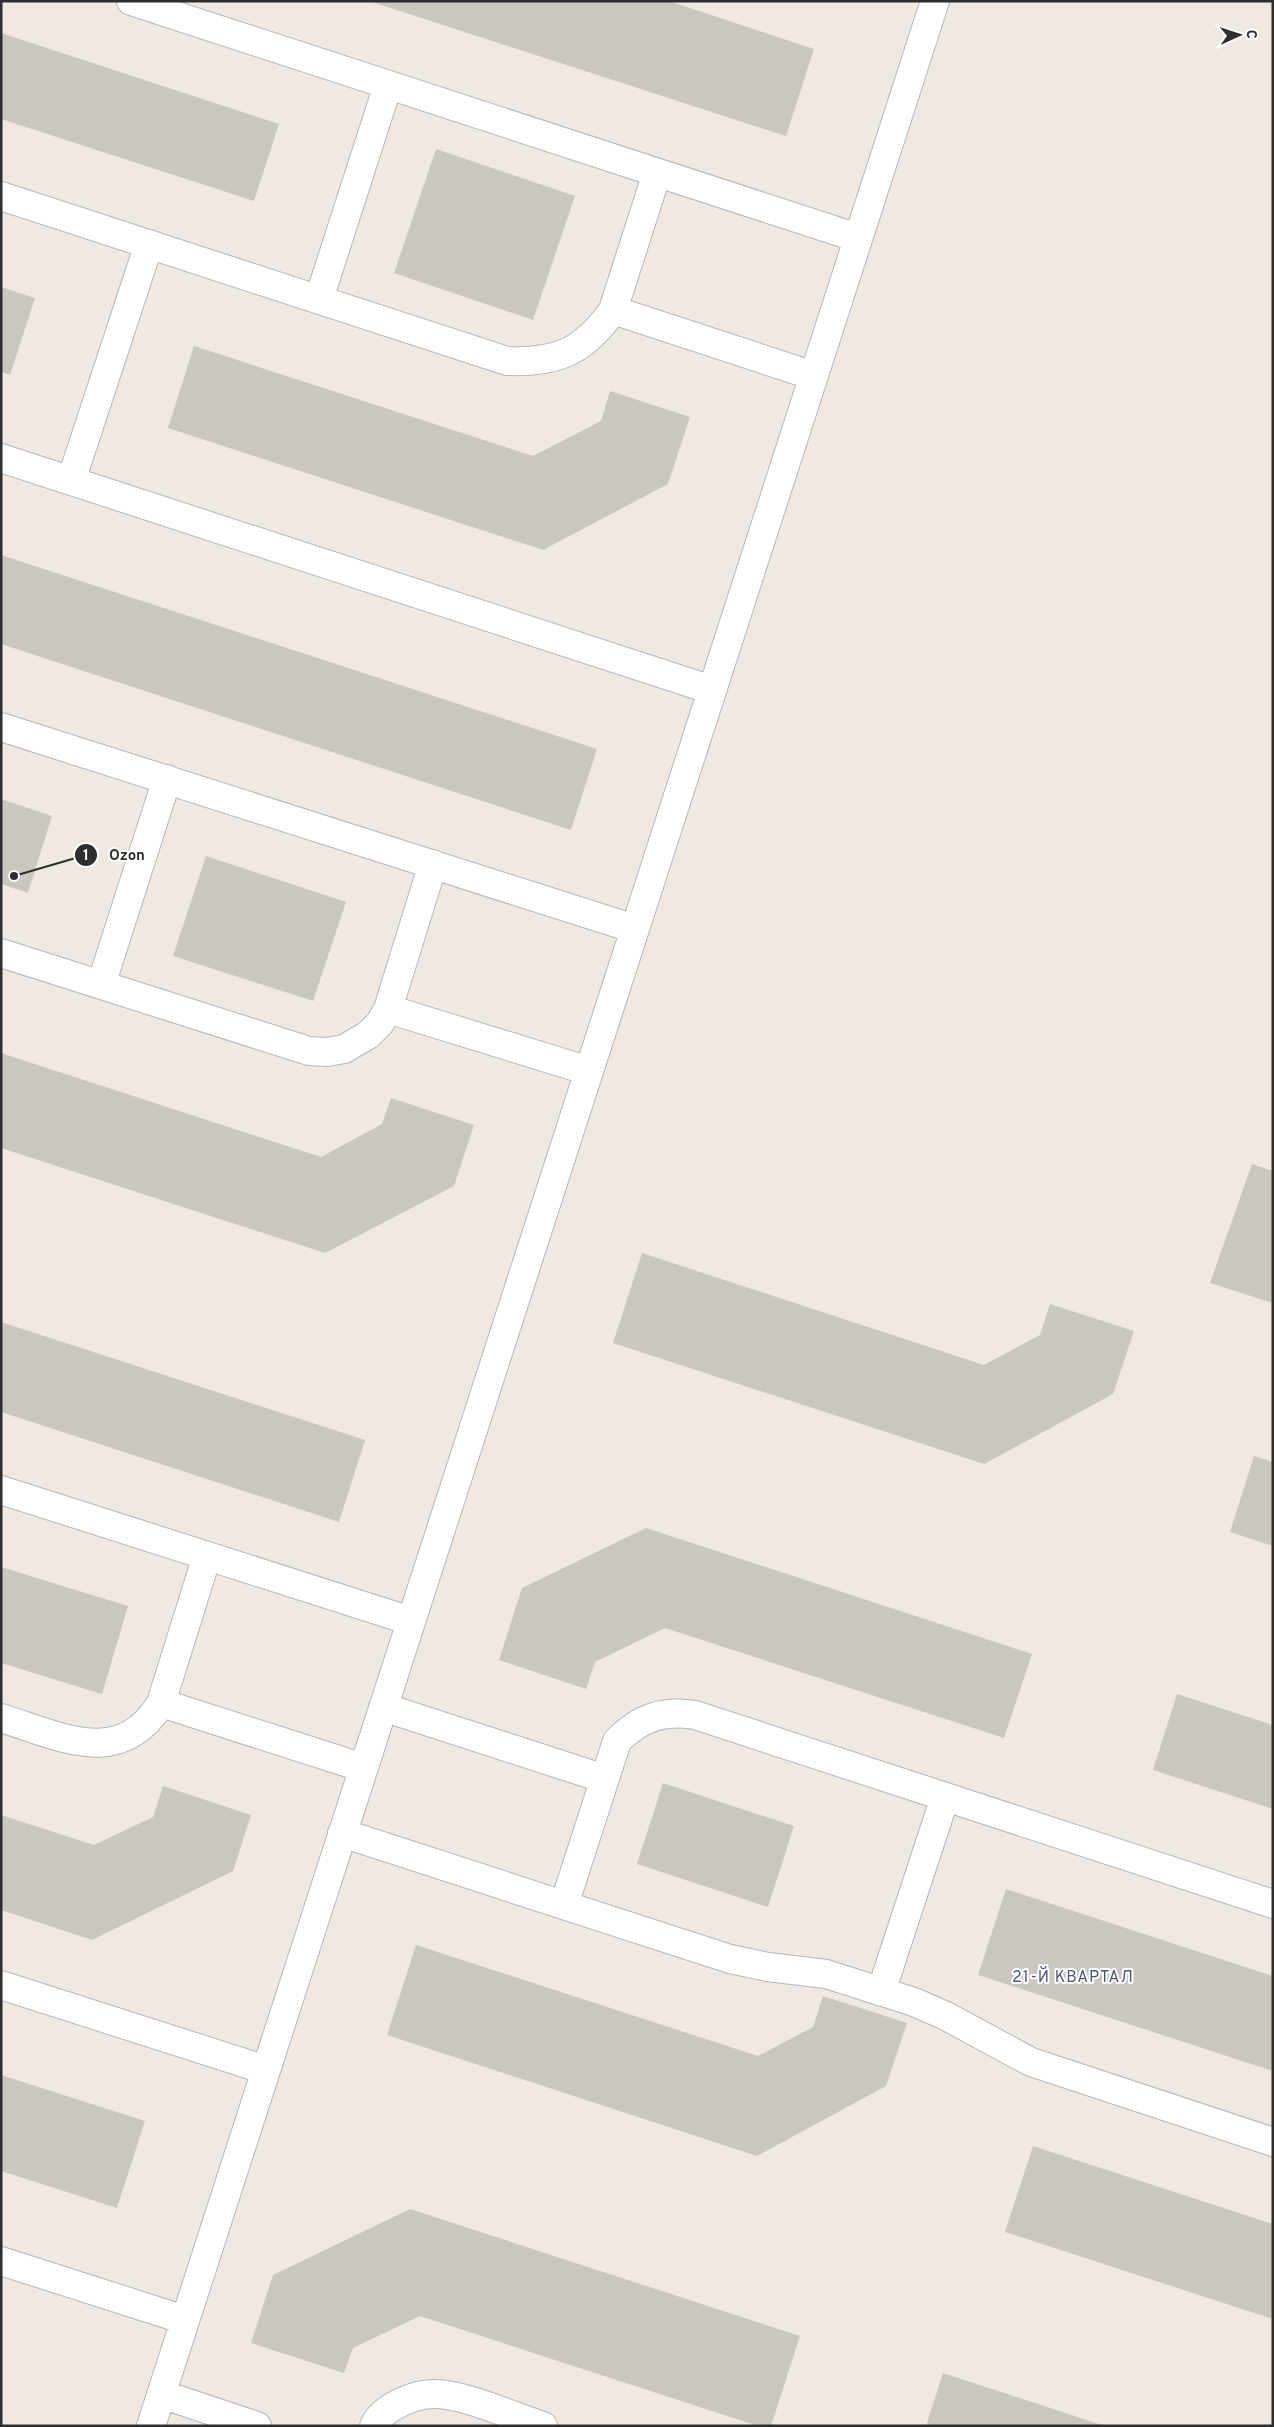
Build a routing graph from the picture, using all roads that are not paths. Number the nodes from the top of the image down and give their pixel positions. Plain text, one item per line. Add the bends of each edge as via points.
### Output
1 (131, 1) edge
2 (935, 1) edge
3 (388, 85) junction
4 (657, 173) junction
5 (1, 196) edge
6 (858, 238) junction
7 (149, 244) junction
8 (319, 299) junction
9 (612, 310) junction
10 (814, 376) junction
11 (1, 458) edge
12 (71, 480) junction
13 (712, 690) junction
14 (1, 727) edge
15 (167, 779) junction
16 (433, 864) junction
17 (635, 929) junction
18 (1, 953) edge
19 (102, 985) junction
20 (388, 1009) junction
21 (589, 1071) junction
22 (1, 1490) edge
23 (208, 1556) junction
24 (411, 1621) junction
25 (161, 1703) junction
26 (383, 1707) junction
27 (1, 1718) edge
28 (364, 1768) junction
29 (604, 1779) junction
30 (945, 1797) junction
31 (342, 1833) junction
32 (1273, 1904) edge
33 (564, 1905) junction
34 (1, 1985) edge
35 (882, 1992) junction
36 (266, 2070) junction
37 (1273, 2142) edge
38 (1, 2261) edge
39 (185, 2320) junction
40 (161, 2394) junction
41 (150, 2426) edge
42 (257, 2426) edge
43 (374, 2426) edge
44 (543, 2426) edge

1 - 3 street
2 - 6 street
3 - 4 street
3 - 8 street
4 - 6 street
4 - 9 street
5 - 7 street
6 - 10 street
7 - 8 street
7 - 12 street
8 - 9 street via 506,361 534,362 571,351 600,329
9 - 10 street
10 - 13 street
11 - 12 street
12 - 13 street
13 - 17 street
14 - 15 street
15 - 16 street
15 - 19 street
16 - 17 street
16 - 20 street
17 - 21 street
18 - 19 street
19 - 20 street via 310,1051 327,1052 356,1043 368,1035
20 - 21 street
21 - 24 street
22 - 23 street
23 - 24 street
23 - 25 street
24 - 26 street
25 - 27 street via 153,1717 140,1729 120,1741 100,1745 80,1743
25 - 28 street
26 - 28 street
26 - 29 street
28 - 31 street
29 - 30 street via 617,1741 629,1728 661,1713 678,1712
29 - 33 street
30 - 32 street
30 - 35 street
31 - 33 street
31 - 36 street
33 - 35 street via 750,1964 826,1974
34 - 36 street
35 - 37 street via 946,2016 1031,2062
36 - 39 street
38 - 39 street
39 - 40 street
40 - 41 street
40 - 42 street
43 - 44 street via 388,2410 404,2400 437,2394

